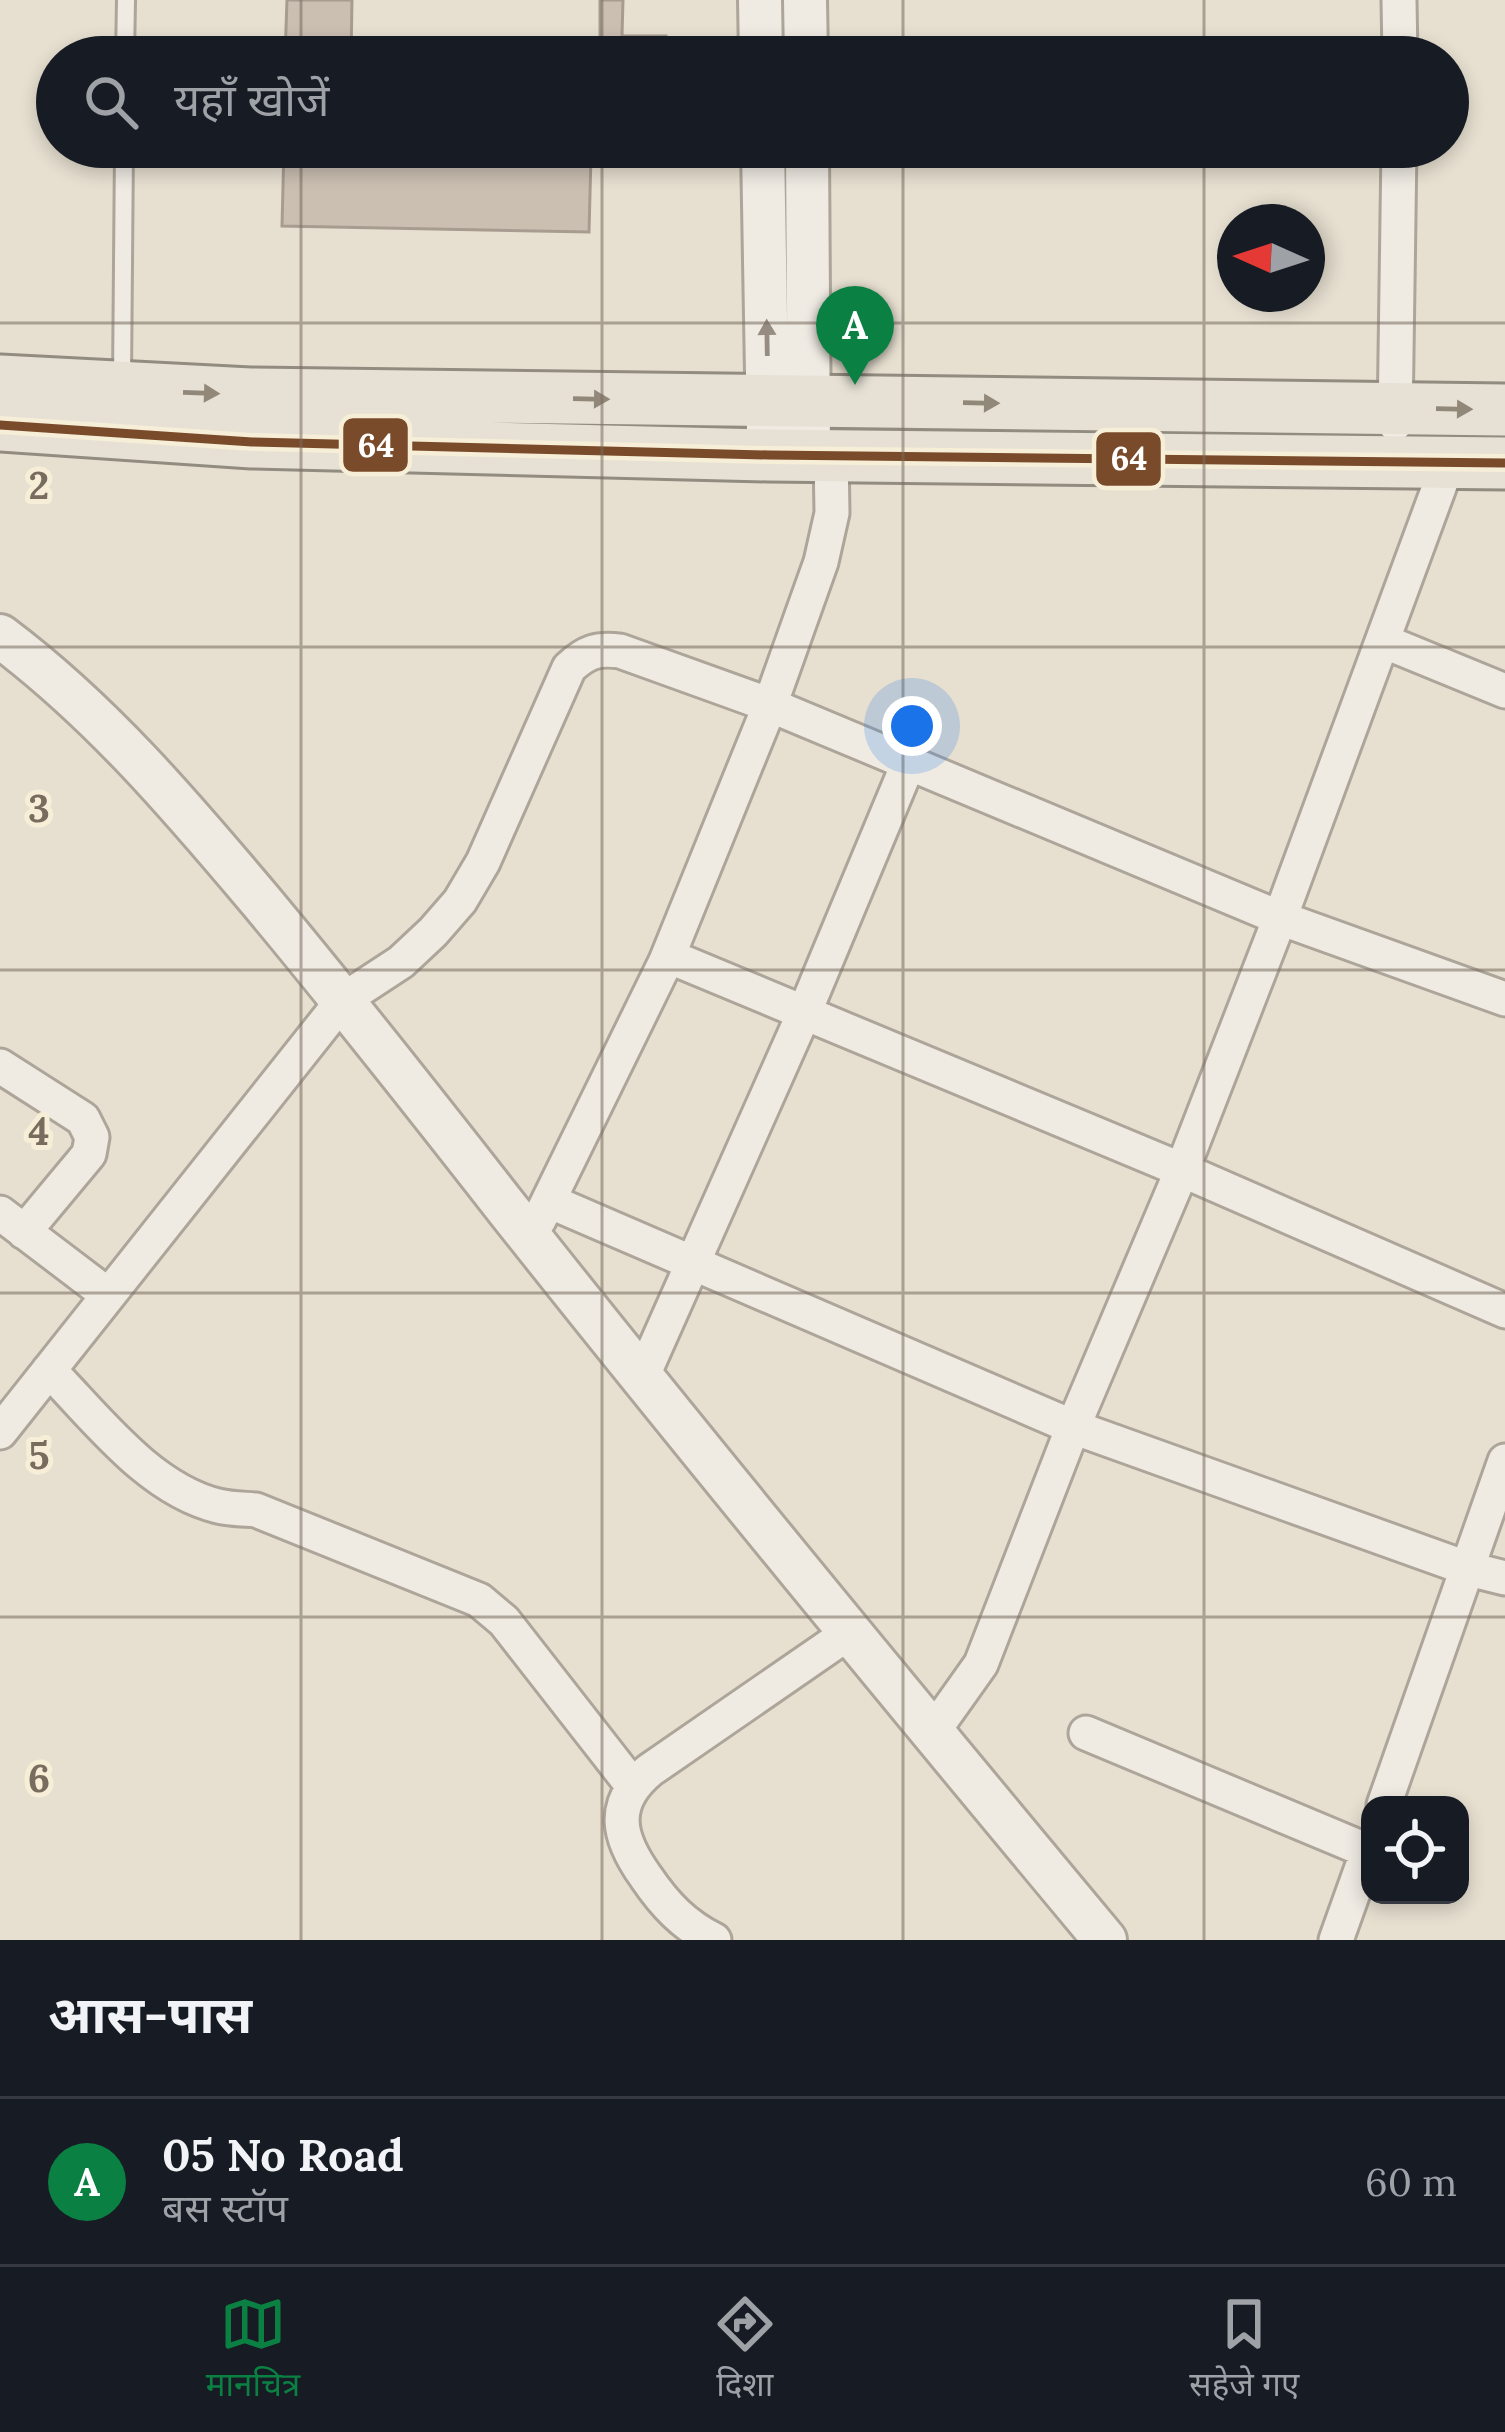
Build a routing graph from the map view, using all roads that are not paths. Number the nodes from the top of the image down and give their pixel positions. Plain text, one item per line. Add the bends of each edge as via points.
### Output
1 (125, 0) edge
2 (760, 0) edge
3 (806, 0) edge
4 (1399, 0) edge
5 (125, 36) edge
6 (760, 36) edge
7 (806, 36) edge
8 (1400, 36) edge
9 (124, 168) edge
10 (765, 168) edge
11 (806, 168) edge
12 (1399, 168) edge
13 (0, 381) edge
14 (122, 389) junction
15 (789, 401) junction
16 (1395, 408) junction
17 (1505, 410) edge
18 (0, 425) edge
19 (803, 454) junction
20 (1396, 462) junction
21 (1448, 463) junction
22 (1505, 463) edge
23 (0, 636) edge
24 (1383, 640) junction
25 (1505, 692) edge
26 (770, 706) junction
27 (909, 762) junction
28 (1280, 918) junction
29 (668, 956) junction
30 (1505, 999) edge
31 (343, 1000) junction
32 (805, 1011) junction
33 (0, 1066) edge
34 (1181, 1171) junction
35 (540, 1219) junction
36 (12, 1222) edge
37 (692, 1262) junction
38 (108, 1295) junction
39 (1505, 1311) edge
40 (49, 1370) junction
41 (643, 1375) junction
42 (2, 1427) edge
43 (1073, 1427) junction
44 (1505, 1461) edge
45 (1469, 1569) junction
46 (1505, 1578) edge
47 (850, 1632) junction
48 (932, 1733) junction
49 (1086, 1733) dead end
50 (632, 1785) junction
51 (1387, 1796) edge
52 (1361, 1845) edge
53 (1361, 1870) edge
54 (714, 1940) edge
55 (1105, 1940) edge
56 (1336, 1940) edge

1 - 5 lane
2 - 6 street
3 - 7 street
4 - 8 street
9 - 14 lane
15 -> 10 street
11 - 15 street
12 - 16 street
13 - 14 main road
14 -> 15 main road
15 -> 16 main road
15 - 19 street
16 -> 17 main road
16 - 20 street
18 - 19 main road via 251,442
19 - 20 main road
19 - 26 street via 832,513
20 - 21 main road
21 - 22 main road
21 - 24 street
23 - 31 street via 170,793
24 - 25 street
24 - 28 street
26 - 27 street
26 - 29 street
26 - 31 street via 620,651 583,656 569,668 460,901 401,962
27 - 28 street
27 - 32 street
28 - 30 street
28 - 34 street
29 - 32 street
29 - 35 street
31 - 35 street
31 - 38 street
32 - 34 street
32 - 37 street
33 - 36 street via 82,1120 92,1137 89,1154
34 - 39 street
34 - 43 street
35 - 37 street
35 - 41 street
36 - 38 street
37 - 41 street
37 - 43 street
38 - 40 street
40 - 42 street
40 - 50 street via 153,1475 187,1495 256,1510 479,1600
41 - 47 street
43 - 45 street
43 - 48 street via 981,1664
44 - 45 street
45 - 46 street
45 - 51 street
47 - 48 street
47 - 50 street
48 - 55 street
49 - 52 street
50 - 54 street via 621,1828 629,1853 662,1901
53 - 56 street

